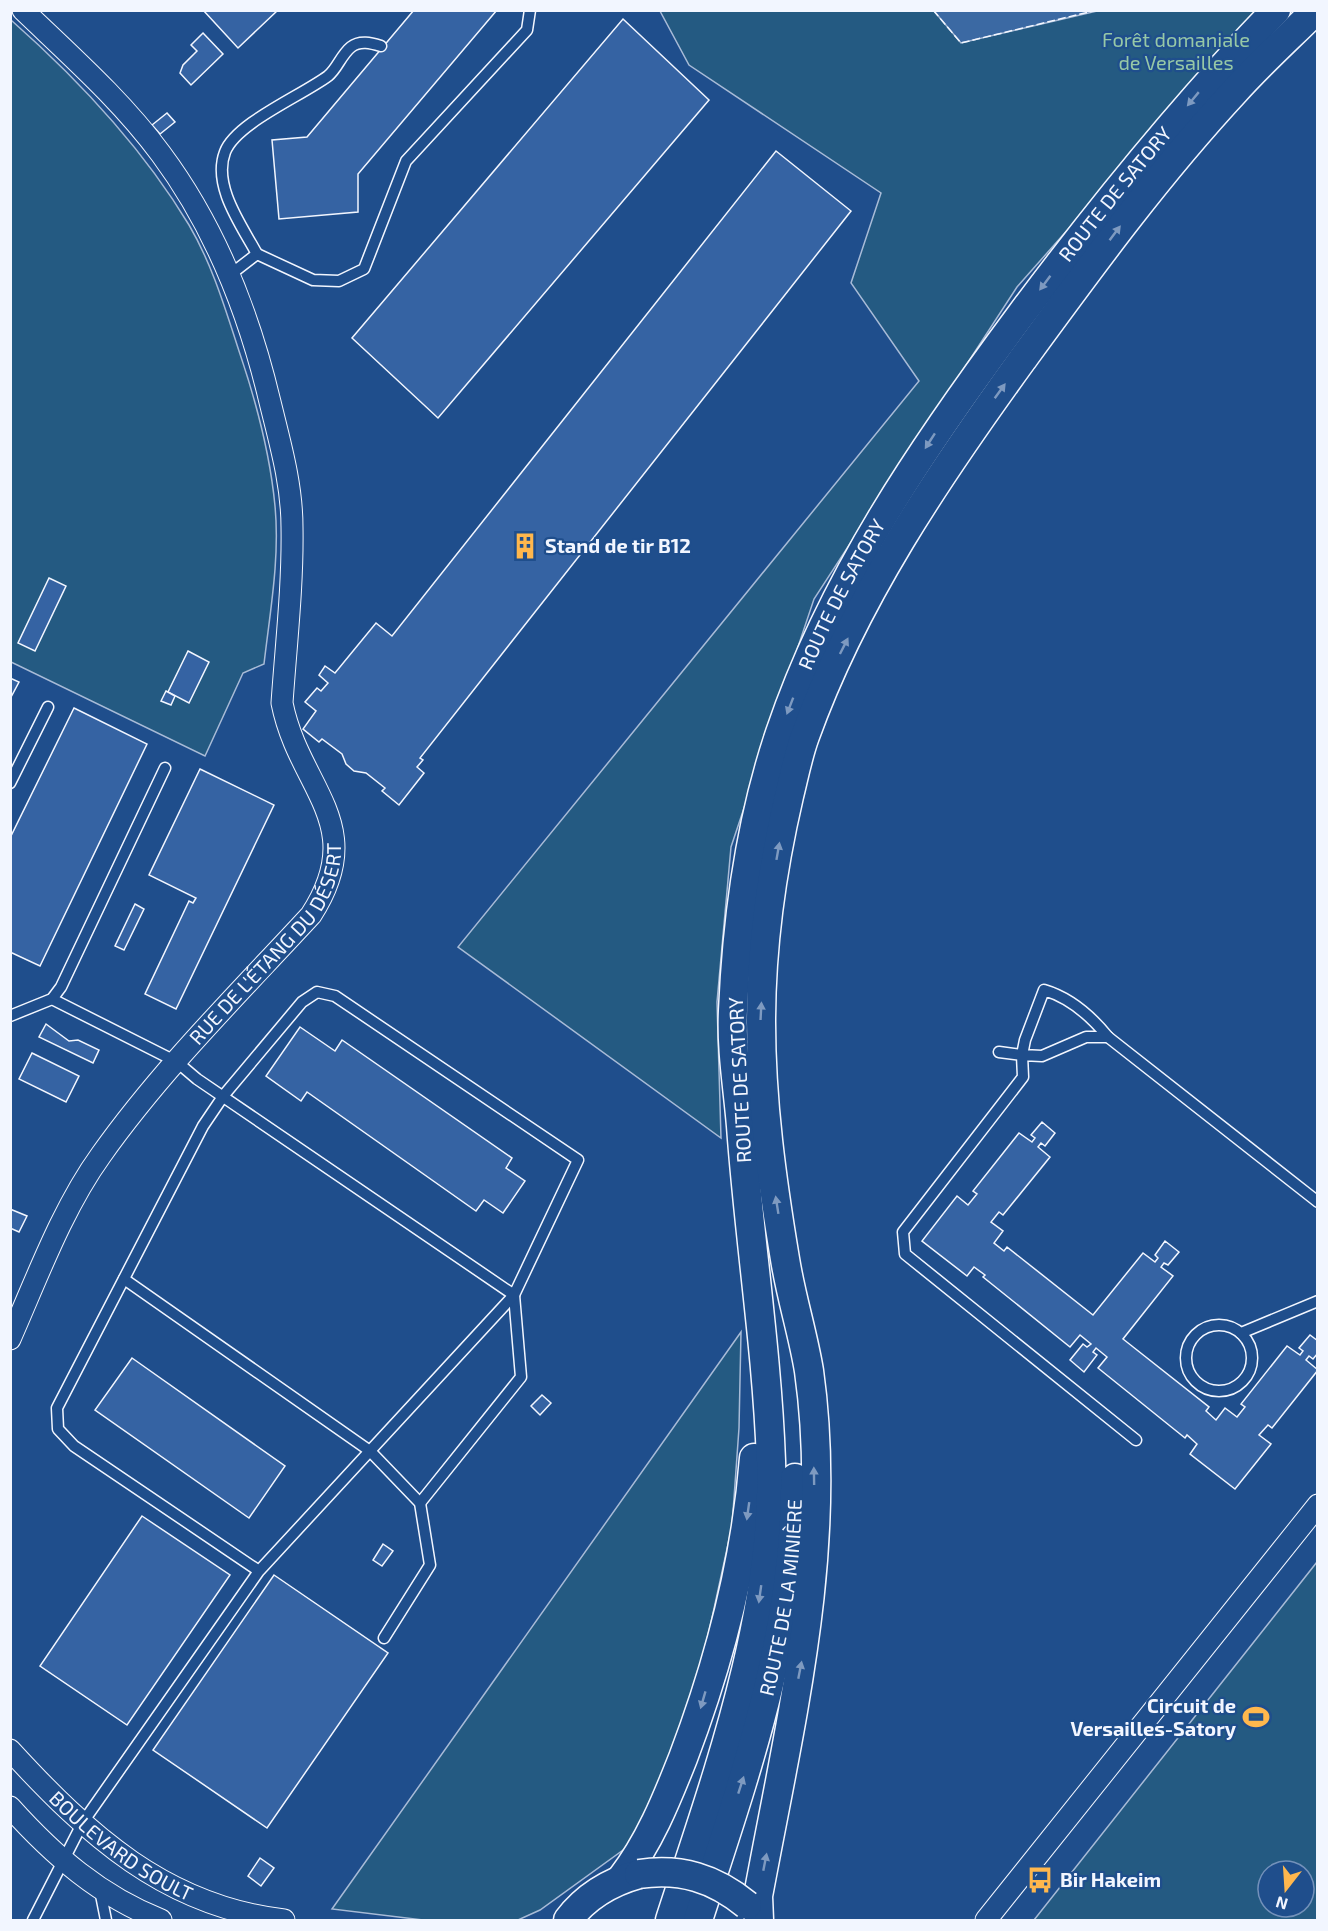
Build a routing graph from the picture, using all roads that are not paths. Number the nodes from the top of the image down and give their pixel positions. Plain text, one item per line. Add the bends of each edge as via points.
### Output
1 (23, 10) edge
2 (530, 10) edge
3 (1276, 10) edge
4 (1316, 10) edge
5 (381, 46) dead end
6 (257, 255) junction
7 (231, 274) junction
8 (48, 707) dead end
9 (165, 768) dead end
10 (10, 783) edge
11 (52, 999) junction
12 (10, 1017) edge
13 (1108, 1037) junction
14 (999, 1052) dead end
15 (1022, 1055) junction
16 (177, 1062) junction
17 (224, 1095) junction
18 (1317, 1203) edge
19 (786, 1263) junction
20 (124, 1279) junction
21 (514, 1295) junction
22 (1317, 1301) edge
23 (761, 1306) junction
24 (1241, 1333) junction
25 (10, 1339) edge
26 (1136, 1440) dead end
27 (370, 1451) junction
28 (420, 1503) junction
29 (1317, 1505) edge
30 (259, 1571) junction
31 (384, 1638) dead end
32 (10, 1750) edge
33 (10, 1807) edge
34 (82, 1822) junction
35 (62, 1861) junction
36 (630, 1876) junction
37 (100, 1890) junction
38 (755, 1915) edge
39 (151, 1918) edge
40 (33, 1920) edge
41 (106, 1920) edge
42 (284, 1920) edge
43 (568, 1920) edge
44 (670, 1920) edge
45 (698, 1920) edge
46 (986, 1920) edge

1 - 7 street, RUE DE L'ÉTANG DU DÉSERT via 105,88 161,154 198,209
2 - 6 lane via 527,30 406,161 364,269 339,281 313,280
3 -> 23 main road, ROUTE DE SATORY via 1216,72 1094,217 949,412 863,547 807,660 779,735 757,813 742,905 732,1017 748,1219
19 -> 4 main road, ROUTE DE SATORY via 765,1124 761,1019 768,909 783,822 803,741 832,669 888,561 975,424 1118,228 1235,91
5 - 6 lane via 367,42 351,47 330,75 236,134 225,152 222,173 226,195
6 - 7 lane
7 - 16 street, RUE DE L'ÉTANG DU DÉSERT via 262,367 288,474 292,525 282,703 288,732 327,809 334,865 326,891 311,915
8 - 10 lane
9 - 11 lane
11 - 12 lane
11 - 16 lane
13 - 15 lane via 1086,1037 1042,1056
13 - 15 lane via 1091,1016 1044,990
13 - 18 lane
14 - 15 lane
15 - 26 lane via 1023,1077 903,1232 905,1254
16 - 17 lane
16 - 25 street, RUE DE L'ÉTANG DU DÉSERT via 100,1156 59,1228
17 - 20 lane via 203,1126
17 - 21 lane
17 - 21 lane via 302,1002 317,992 335,996 578,1160
38 -> 19 main road via 807,1634 815,1545 809,1371
45 -> 19 main road, ROUTE DE LA MINIÈRE via 756,1738 783,1621 796,1512
20 - 27 lane
20 - 30 lane via 57,1408 58,1429 74,1446
21 - 27 lane
21 - 28 lane via 521,1377
22 - 24 lane
23 -> 36 main road via 754,1460 729,1611 699,1716
23 -> 44 main road, ROUTE DE LA MINIÈRE via 771,1465 758,1607 736,1711
24 - 24 lane via 1248,1341 1252,1362 1243,1381 1226,1391 1215,1391 1197,1382 1187,1365 1195,1337 1212,1326
27 - 28 lane
27 - 30 lane
28 - 31 lane via 430,1565
29 - 46 street
30 - 34 lane
32 - 34 street, BOULEVARD SOULT
33 - 35 street, BOULEVARD SOULT
34 - 35 lane
34 - 42 street, BOULEVARD SOULT via 132,1864 194,1898 258,1917
35 - 37 street, BOULEVARD SOULT
35 - 40 lane
36 - 38 main road, bridge via 678,1872 697,1876 715,1883
36 - 43 main road via 584,1902
37 - 39 street, BOULEVARD SOULT
37 - 41 lane

